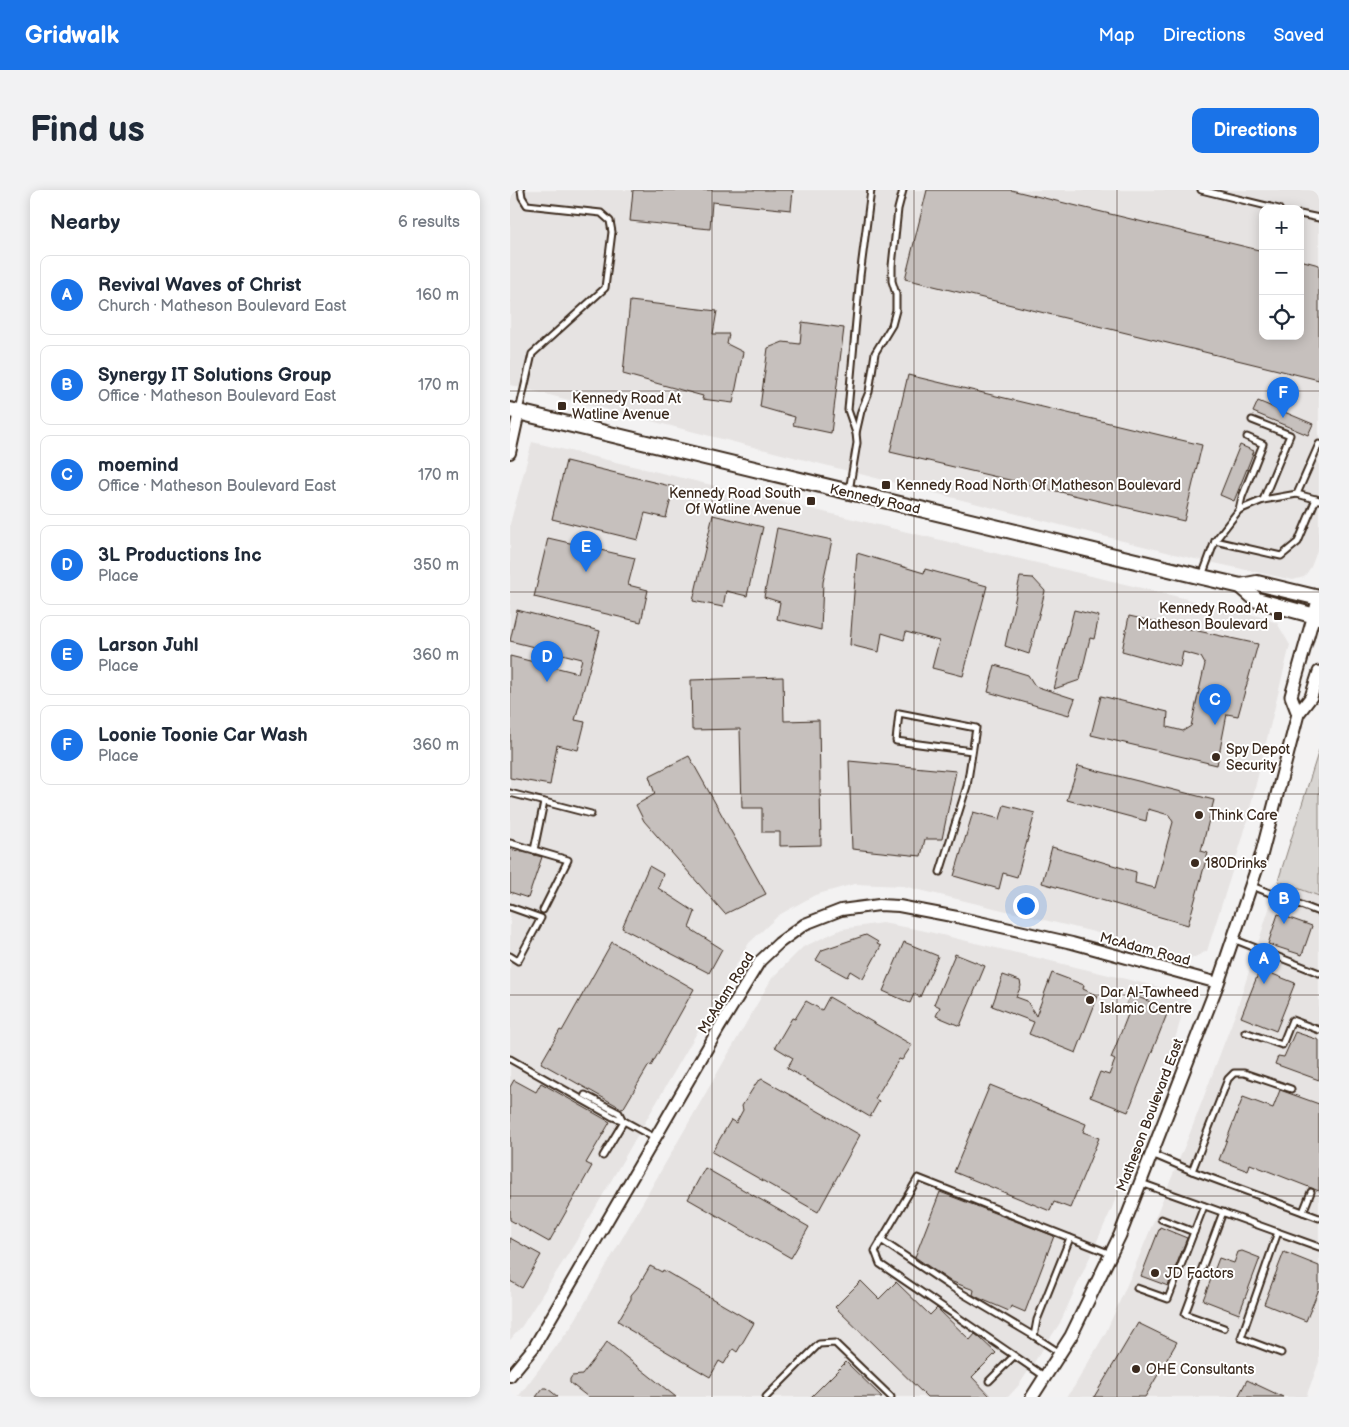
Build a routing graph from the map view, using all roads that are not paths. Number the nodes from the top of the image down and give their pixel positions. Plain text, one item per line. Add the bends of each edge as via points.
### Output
1 (522, 190) edge
2 (871, 190) edge
3 (903, 190) edge
4 (1201, 190) edge
5 (1263, 205) edge
6 (1304, 215) edge
7 (1319, 218) edge
8 (514, 411) edge
9 (1252, 420) dead end
10 (856, 433) junction
11 (1247, 437) dead end
12 (1319, 444) edge
13 (510, 453) edge
14 (849, 493) junction
15 (1297, 494) junction
16 (1318, 499) edge
17 (1263, 500) junction
18 (1239, 510) junction
19 (1215, 541) junction
20 (1202, 577) junction
21 (1241, 586) junction
22 (1319, 598) edge
23 (1316, 616) edge
24 (1319, 672) edge
25 (1298, 714) junction
26 (972, 751) junction
27 (510, 793) edge
28 (544, 802) junction
29 (591, 814) dead end
30 (510, 843) edge
31 (534, 850) junction
32 (940, 872) dead end
33 (1251, 886) junction
34 (510, 907) edge
35 (544, 910) dead end
36 (1319, 912) edge
37 (1233, 939) junction
38 (510, 956) edge
39 (1319, 973) edge
40 (1218, 984) junction
41 (1319, 1030) edge
42 (1245, 1032) dead end
43 (512, 1060) edge
44 (510, 1067) edge
45 (1291, 1089) dead end
46 (585, 1095) dead end
47 (624, 1121) junction
48 (655, 1138) junction
49 (1152, 1154) junction
50 (603, 1156) dead end
51 (1192, 1171) junction
52 (1140, 1183) junction
53 (1312, 1192) dead end
54 (1204, 1206) junction
55 (1223, 1212) junction
56 (1303, 1212) junction
57 (1319, 1218) edge
58 (1161, 1219) dead end
59 (1194, 1232) junction
60 (1278, 1232) junction
61 (1070, 1238) junction
62 (881, 1240) junction
63 (1319, 1247) edge
64 (1111, 1254) junction
65 (1137, 1288) dead end
66 (1224, 1328) dead end
67 (1034, 1336) junction
68 (1060, 1353) junction
69 (1281, 1353) dead end
70 (1014, 1356) junction
71 (510, 1376) edge
72 (1044, 1377) junction
73 (988, 1381) dead end
74 (766, 1397) edge
75 (891, 1397) edge
76 (1032, 1397) edge

1 - 8 lane via 527,205 602,213 610,221 612,232 605,288 532,354
2 - 10 lane via 848,410
3 - 10 lane via 892,266 896,310 892,325 875,353 869,392
4 - 5 lane
6 - 7 lane
8 - 13 street
8 - 14 main road, Kennedy Road
9 - 17 lane via 1290,436
10 - 14 lane
11 - 18 lane via 1263,444
12 - 15 lane
14 - 20 main road, Kennedy Road
15 - 16 lane
15 - 17 lane
16 - 19 lane via 1298,542 1281,556
17 - 18 lane
18 - 19 lane
19 - 20 lane
20 - 21 main road, Kennedy Road
21 - 22 main road, Kennedy Road via 1257,583
21 - 23 main road, Kennedy Road via 1257,600
22 - 23 street, Matheson Boulevard East
23 - 25 street, Matheson Boulevard East via 1291,696
24 - 25 street, Matheson Boulevard East via 1311,697
25 - 33 street, Matheson Boulevard East
26 - 26 lane via 976,728 899,713 896,741
26 - 32 lane via 967,786
27 - 28 lane
28 - 29 lane
28 - 31 lane
30 - 31 lane
31 - 35 lane via 568,860
33 - 36 lane
33 - 37 street, Matheson Boulevard East
34 - 38 lane via 541,918 518,961
37 - 39 lane
37 - 40 street, Matheson Boulevard East
40 - 48 street, McAdam Road via 1072,943 957,917 898,906 841,910 794,930 760,961
40 - 49 street, Matheson Boulevard East
41 - 42 lane via 1292,1020 1282,1045
43 - 44 lane
43 - 47 lane
45 - 51 lane via 1244,1073 1234,1073 1228,1079
46 - 47 lane via 619,1113
47 - 48 lane
47 - 50 lane
48 - 71 street, McAdam Road via 534,1347
49 - 51 lane
49 - 52 street, Matheson Boulevard East
51 - 56 lane
52 - 54 lane
52 - 64 street, Matheson Boulevard East
53 - 56 lane
54 - 55 lane
54 - 59 lane
55 - 60 lane
55 - 66 lane via 1185,1314
56 - 57 lane
58 - 59 lane
59 - 65 lane via 1168,1299
60 - 63 lane
60 - 69 lane via 1241,1338
61 - 62 lane via 918,1178
61 - 64 lane
61 - 67 lane via 1037,1320
62 - 67 lane via 948,1285
62 - 70 lane via 875,1251 880,1264
64 - 68 street, Matheson Boulevard East
67 - 68 lane
68 - 72 street, Matheson Boulevard East
70 - 72 lane
70 - 73 lane
72 - 76 street, Matheson Boulevard East
74 - 75 lane via 819,1344 835,1343

